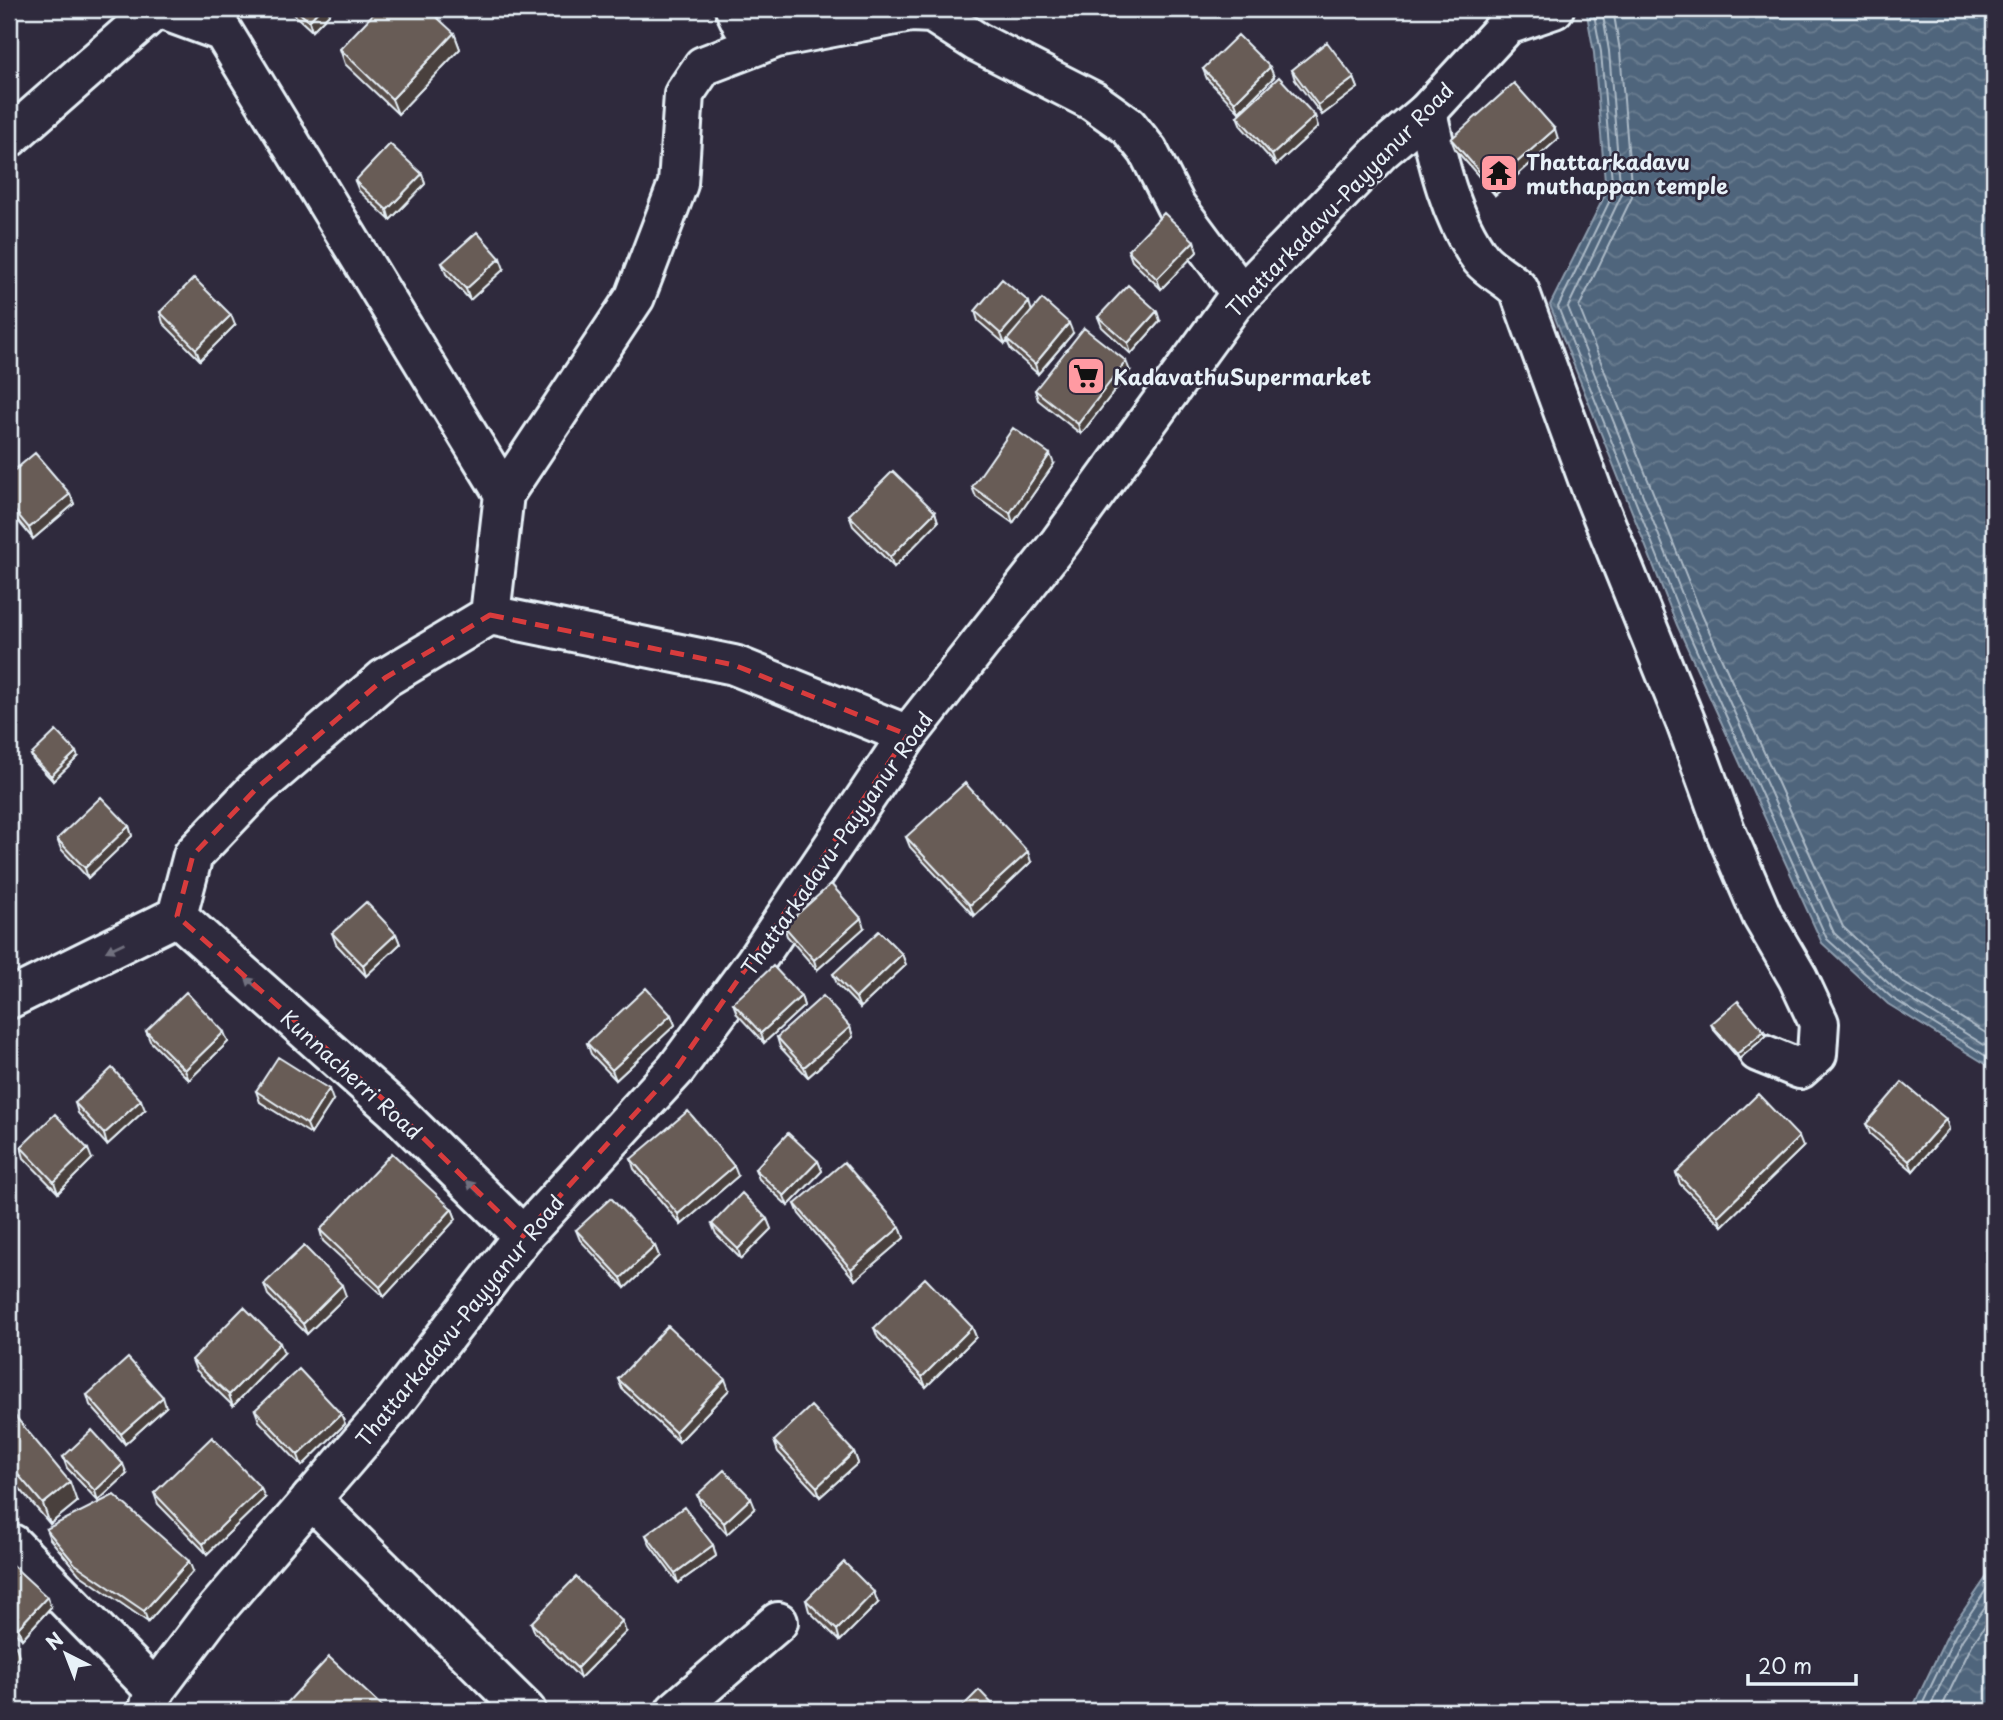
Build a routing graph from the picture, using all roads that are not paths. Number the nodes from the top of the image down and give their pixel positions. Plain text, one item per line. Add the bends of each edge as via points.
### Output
1 (158, 9) edge
2 (734, 9) edge
3 (1554, 9) edge
4 (776, 38) junction
5 (1427, 112) junction
6 (9, 138) edge
7 (1241, 294) junction
8 (504, 494) junction
9 (490, 615) junction
10 (908, 734) junction
11 (177, 916) junction
12 (9, 999) edge
13 (1758, 1052) dead end
14 (523, 1236) junction
15 (311, 1499) junction
16 (12, 1544) dead end
17 (778, 1622) dead end
18 (151, 1700) edge
19 (526, 1711) edge
20 (675, 1711) edge

1 - 6 street
1 - 8 street via 223,32
2 - 4 street via 742,24
3 - 5 street, Thattarkadavu-Payyanur Road via 1507,25
4 - 7 street via 911,12 932,13 977,42 1093,101 1128,126 1148,150 1176,206
4 - 8 street via 703,66 684,94 678,184 635,297
5 - 7 street, Thattarkadavu-Payyanur Road via 1381,151
5 - 13 street via 1445,189 1482,260 1519,290 1725,830 1762,916 1819,1023 1817,1054 1800,1069
7 - 10 street, Thattarkadavu-Payyanur Road via 1060,542
8 - 9 street
9 - 10 street via 734,665
9 - 11 street via 385,678 257,788 193,855
10 - 14 street, Thattarkadavu-Payyanur Road via 677,1069
11 -> 12 street
14 -> 11 street, Kunnacherri Road via 393,1108
14 - 15 street, Thattarkadavu-Payyanur Road via 389,1409
15 - 18 street, Thattarkadavu-Payyanur Road via 210,1617
15 - 19 street
16 - 18 street
17 - 20 street

